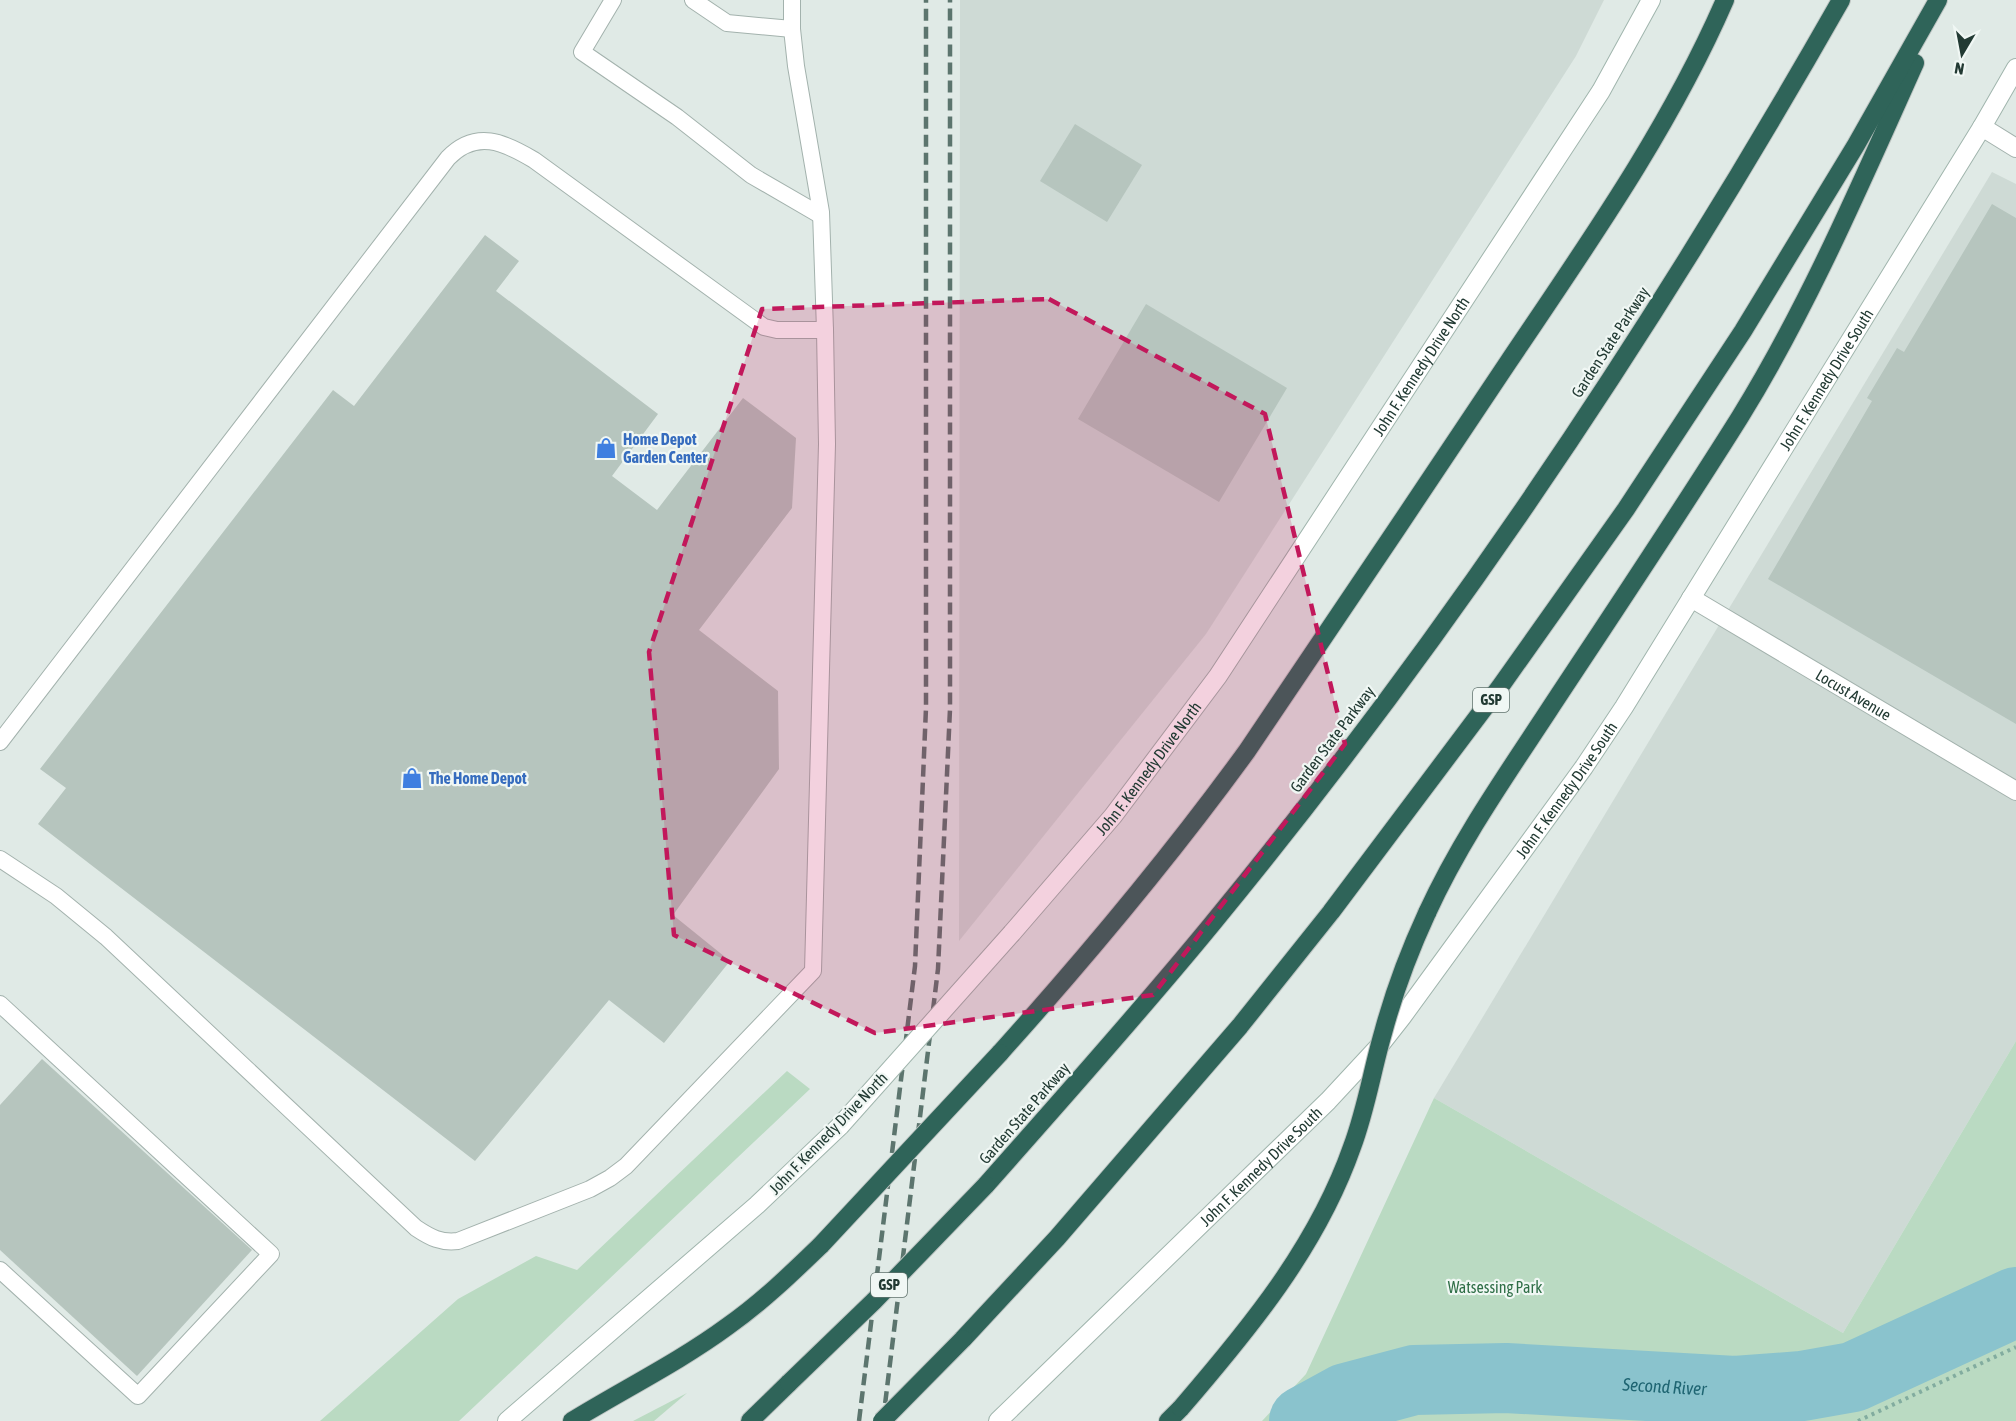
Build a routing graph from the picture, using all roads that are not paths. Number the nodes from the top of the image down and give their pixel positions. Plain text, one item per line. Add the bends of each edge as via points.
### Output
1 (613, 0) edge
2 (693, 0) edge
3 (792, 0) edge
4 (1651, 0) edge
5 (1725, 0) edge
6 (1841, 0) edge
7 (1940, 0) edge
8 (792, 29) junction
9 (2016, 68) edge
10 (1982, 127) junction
11 (2016, 148) edge
12 (820, 215) junction
13 (825, 330) junction
14 (1691, 598) junction
15 (0, 742) edge
16 (2016, 791) edge
17 (0, 859) edge
18 (0, 1004) edge
19 (0, 1270) edge
20 (507, 1421) edge
21 (572, 1421) edge
22 (750, 1421) edge
23 (882, 1421) edge
24 (998, 1421) edge
25 (1168, 1421) edge

1 - 12 lane via 582,52 677,117 751,175
2 - 8 lane via 727,23
3 - 8 lane
4 - 20 main road, John F. Kennedy Drive North, bridge via 1601,91 1218,676 1113,816 840,1126 749,1212
5 - 21 highway, bridge via 1673,105 1613,204 1246,752 1116,921 1000,1053 785,1280 698,1346
6 - 22 highway, Garden State Parkway / GSP, bridge via 1695,247 1568,442 1359,736 1211,925 986,1185
7 - 23 highway, GSP, bridge via 1743,331 1606,538 1459,743 1240,1026 1057,1238
7 - 25 highway, bridge via 1844,222 1775,357 1443,879 1393,999 1353,1147 1320,1220 1266,1306
8 - 12 lane
9 - 10 main road, John F. Kennedy Drive South
10 - 11 main road
10 - 14 main road, John F. Kennedy Drive South
12 - 13 lane
13 - 15 lane via 764,327 516,148 484,141 459,147
13 - 17 lane via 827,444 813,971 626,1166 610,1178 458,1241 431,1238 106,937 56,896
14 - 16 main road, Locust Avenue
14 - 24 main road, John F. Kennedy Drive South via 1584,767 1380,1045 1329,1101
18 - 19 lane via 271,1254 138,1396

